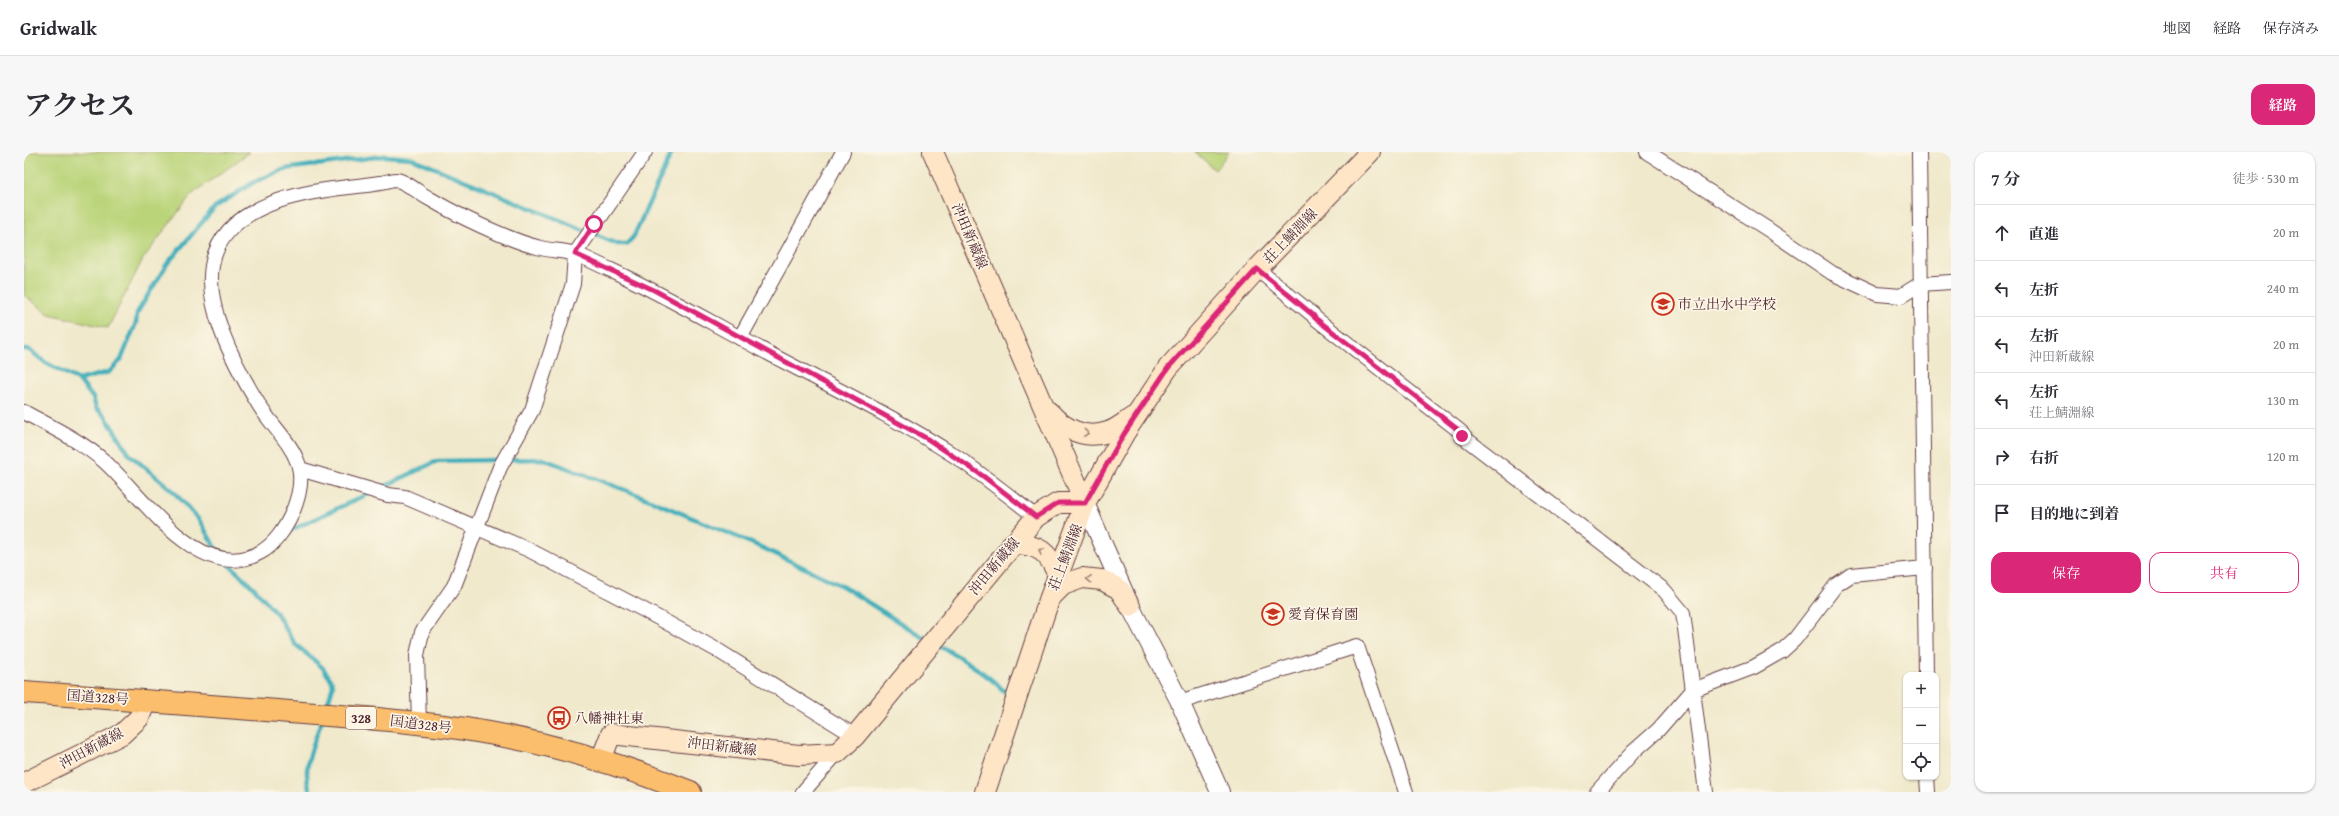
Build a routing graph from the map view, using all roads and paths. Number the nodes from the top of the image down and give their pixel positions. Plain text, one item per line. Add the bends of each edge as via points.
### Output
1 (645, 152) edge
2 (843, 152) edge
3 (933, 152) edge
4 (1370, 152) edge
5 (1647, 152) edge
6 (1919, 152) edge
7 (575, 254) junction
8 (1257, 269) junction
9 (1951, 282) edge
10 (1920, 284) junction
11 (740, 338) junction
12 (1044, 406) junction
13 (24, 412) edge
14 (1138, 413) junction
15 (300, 469) junction
16 (1085, 503) junction
17 (1036, 517) junction
18 (477, 528) junction
19 (1012, 544) junction
20 (1925, 568) junction
21 (1058, 576) junction
22 (1049, 600) junction
23 (1130, 606) junction
24 (1926, 672) edge
25 (1693, 690) junction
26 (24, 692) edge
27 (146, 701) junction
28 (1180, 702) junction
29 (419, 723) junction
30 (855, 736) junction
31 (837, 753) junction
32 (601, 760) junction
33 (1928, 780) edge
34 (24, 783) edge
35 (690, 792) edge
36 (803, 792) edge
37 (985, 792) edge
38 (1220, 792) edge
39 (1406, 792) edge
40 (1597, 792) edge
41 (1706, 792) edge
42 (1928, 792) edge

1 - 7 street
2 - 11 street
3 - 12 main road, 沖田新蔵線
4 - 8 main road, 荘上鯖淵線
5 - 10 street via 1832,273 1877,294 1901,296
6 - 10 street
7 - 11 street via 654,290
7 - 15 street via 538,248 501,234 455,214 396,180 289,197 245,216 229,228 215,254 210,273 211,293 220,327 236,366 262,410 285,440
7 - 18 street via 573,284 541,386 532,410 500,467
8 - 14 main road, 荘上鯖淵線 via 1168,368
8 - 25 street via 1315,318 1461,432 1462,436 1664,590 1683,612
9 - 10 street
10 - 20 street
11 - 17 street via 926,438 983,476
12 -> 14 main road via 1060,425 1084,434 1108,432
12 - 16 main road, 沖田新蔵線
13 - 15 street via 88,449 104,462 150,511 190,545 209,556 244,558 262,552 278,537 292,513
14 - 16 main road, 荘上鯖淵線
15 - 18 street via 388,495 405,497
16 - 17 main road, 沖田新蔵線 via 1058,503
16 - 21 main road, 荘上鯖淵線
16 - 23 street
17 - 19 main road, 沖田新蔵線
18 - 29 street via 454,586 422,632 417,654
18 - 30 street via 529,550 710,646
21 -> 19 main road via 1047,554 1027,544
19 - 30 main road, 沖田新蔵線
20 - 24 street
20 - 25 street via 1851,575 1836,585 1795,639 1782,651 1754,667
21 - 22 main road, 荘上鯖淵線
23 -> 22 main road via 1119,589 1102,580 1082,578 1063,585
22 - 37 main road, 荘上鯖淵線
23 - 28 street
25 - 40 street
25 - 41 street
26 - 27 highway, 国道328号 / 328
27 - 29 highway, 国道328号 / 328
27 - 34 main road, 沖田新蔵線 via 140,718 122,734
28 - 38 street
28 - 39 street via 1357,646
29 - 32 highway, 国道328号 / 328 via 546,745
30 - 31 main road, 沖田新蔵線
31 - 32 main road, 沖田新蔵線 via 799,755 611,734
31 - 36 street
32 - 35 highway, 国道328号 / 328 via 638,771
33 - 42 street

